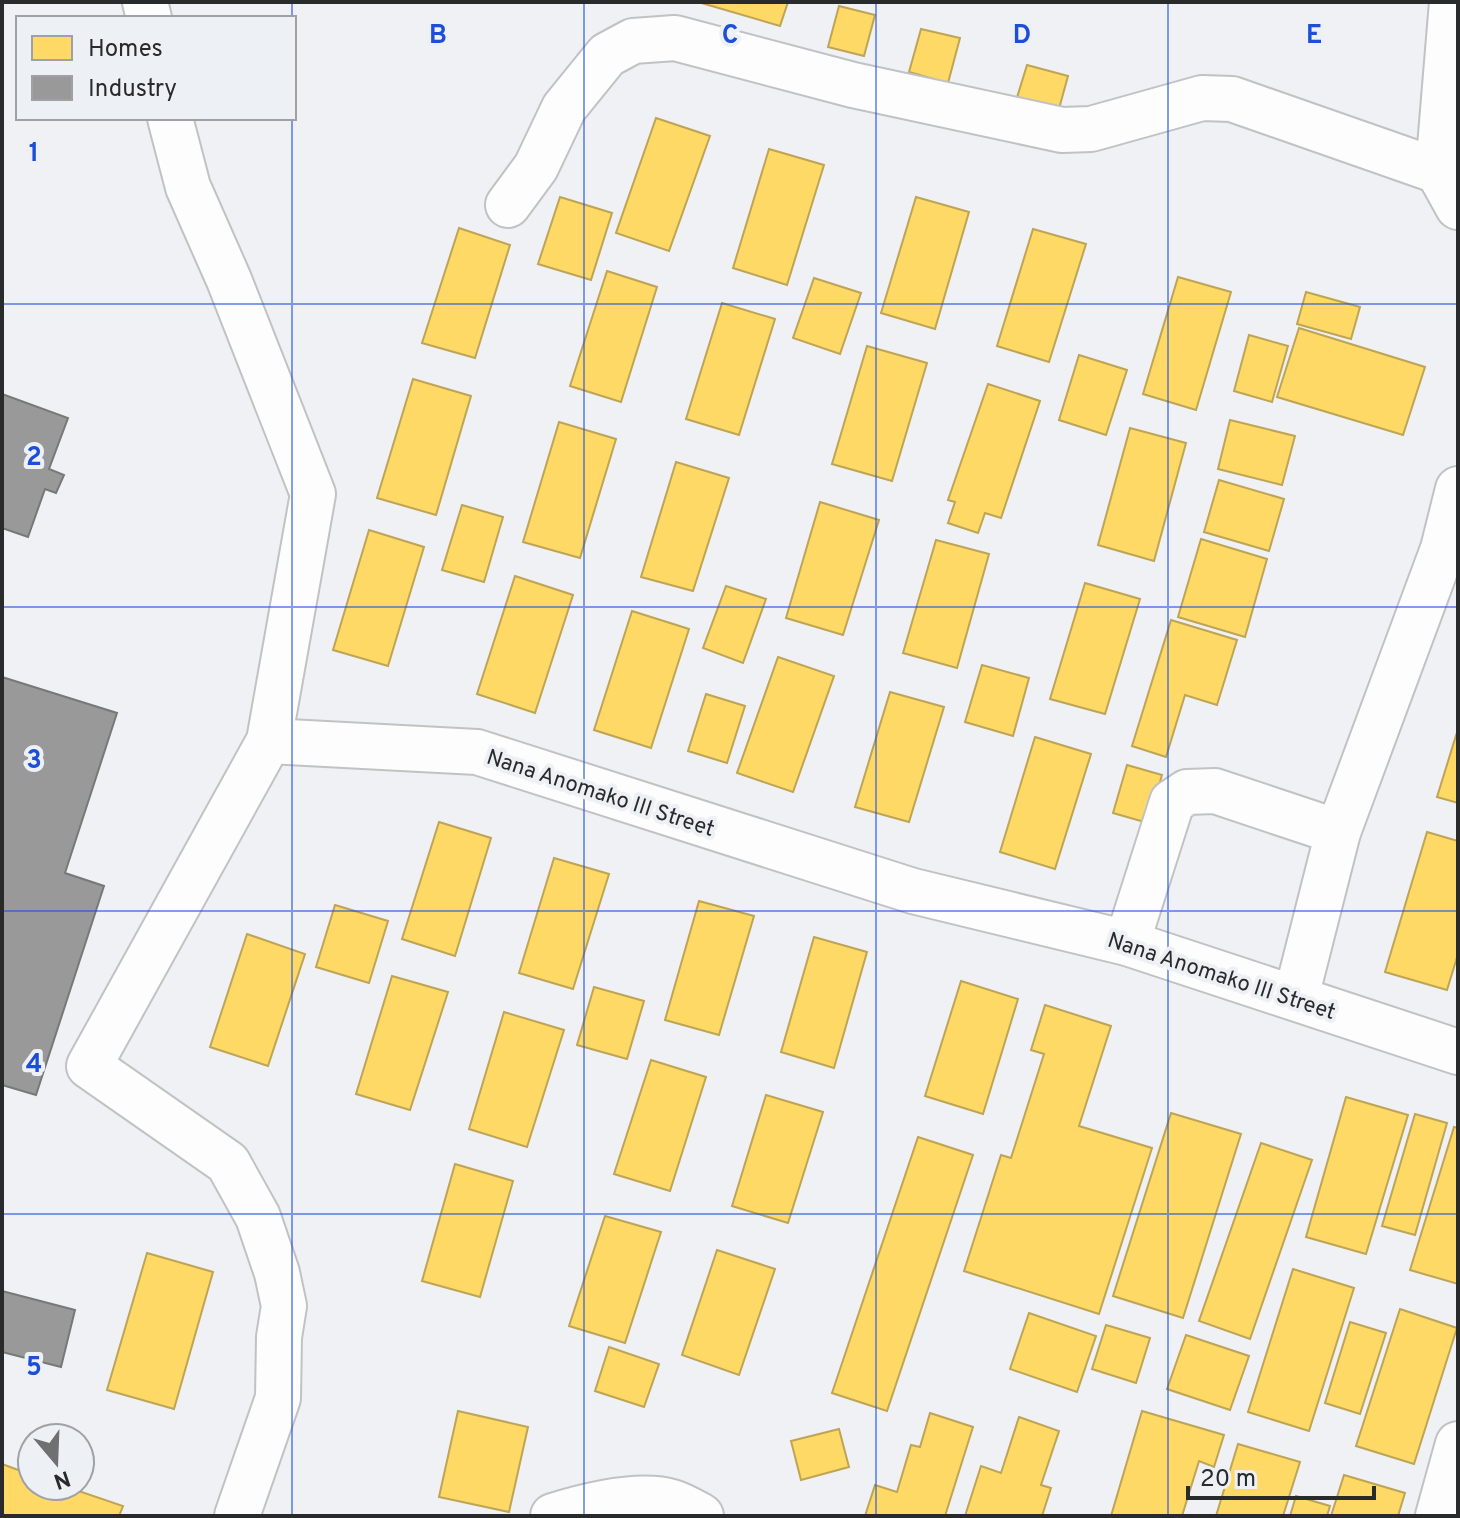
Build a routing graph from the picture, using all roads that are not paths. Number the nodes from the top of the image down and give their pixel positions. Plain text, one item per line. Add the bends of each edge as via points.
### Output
1 (1452, 2) edge
2 (171, 120) edge
3 (1448, 189) edge
4 (508, 205) dead end
5 (1458, 489) edge
6 (269, 741) junction
7 (1338, 832) junction
8 (1127, 943) junction
9 (1296, 997) junction
10 (1458, 1052) edge
11 (1458, 1444) edge
12 (237, 1516) edge
13 (553, 1516) edge
14 (701, 1516) edge
15 (1438, 1516) edge

1 - 3 street
2 - 6 street via 188,187 313,494
3 - 4 street via 1232,99 1202,98 1091,129 1062,130 853,85 675,38 633,41 607,55 564,108 536,167
5 - 7 street via 1443,549
6 - 8 street, Nana Anomako III Street via 477,752 913,891
6 - 12 street via 89,1066 228,1163 258,1217 277,1273 284,1306 278,1398
7 - 8 street via 1215,791 1187,792 1172,802
7 - 9 street
8 - 9 street, Nana Anomako III Street
9 - 10 street, Nana Anomako III Street
11 - 15 street
13 - 14 street via 643,1499 672,1502

